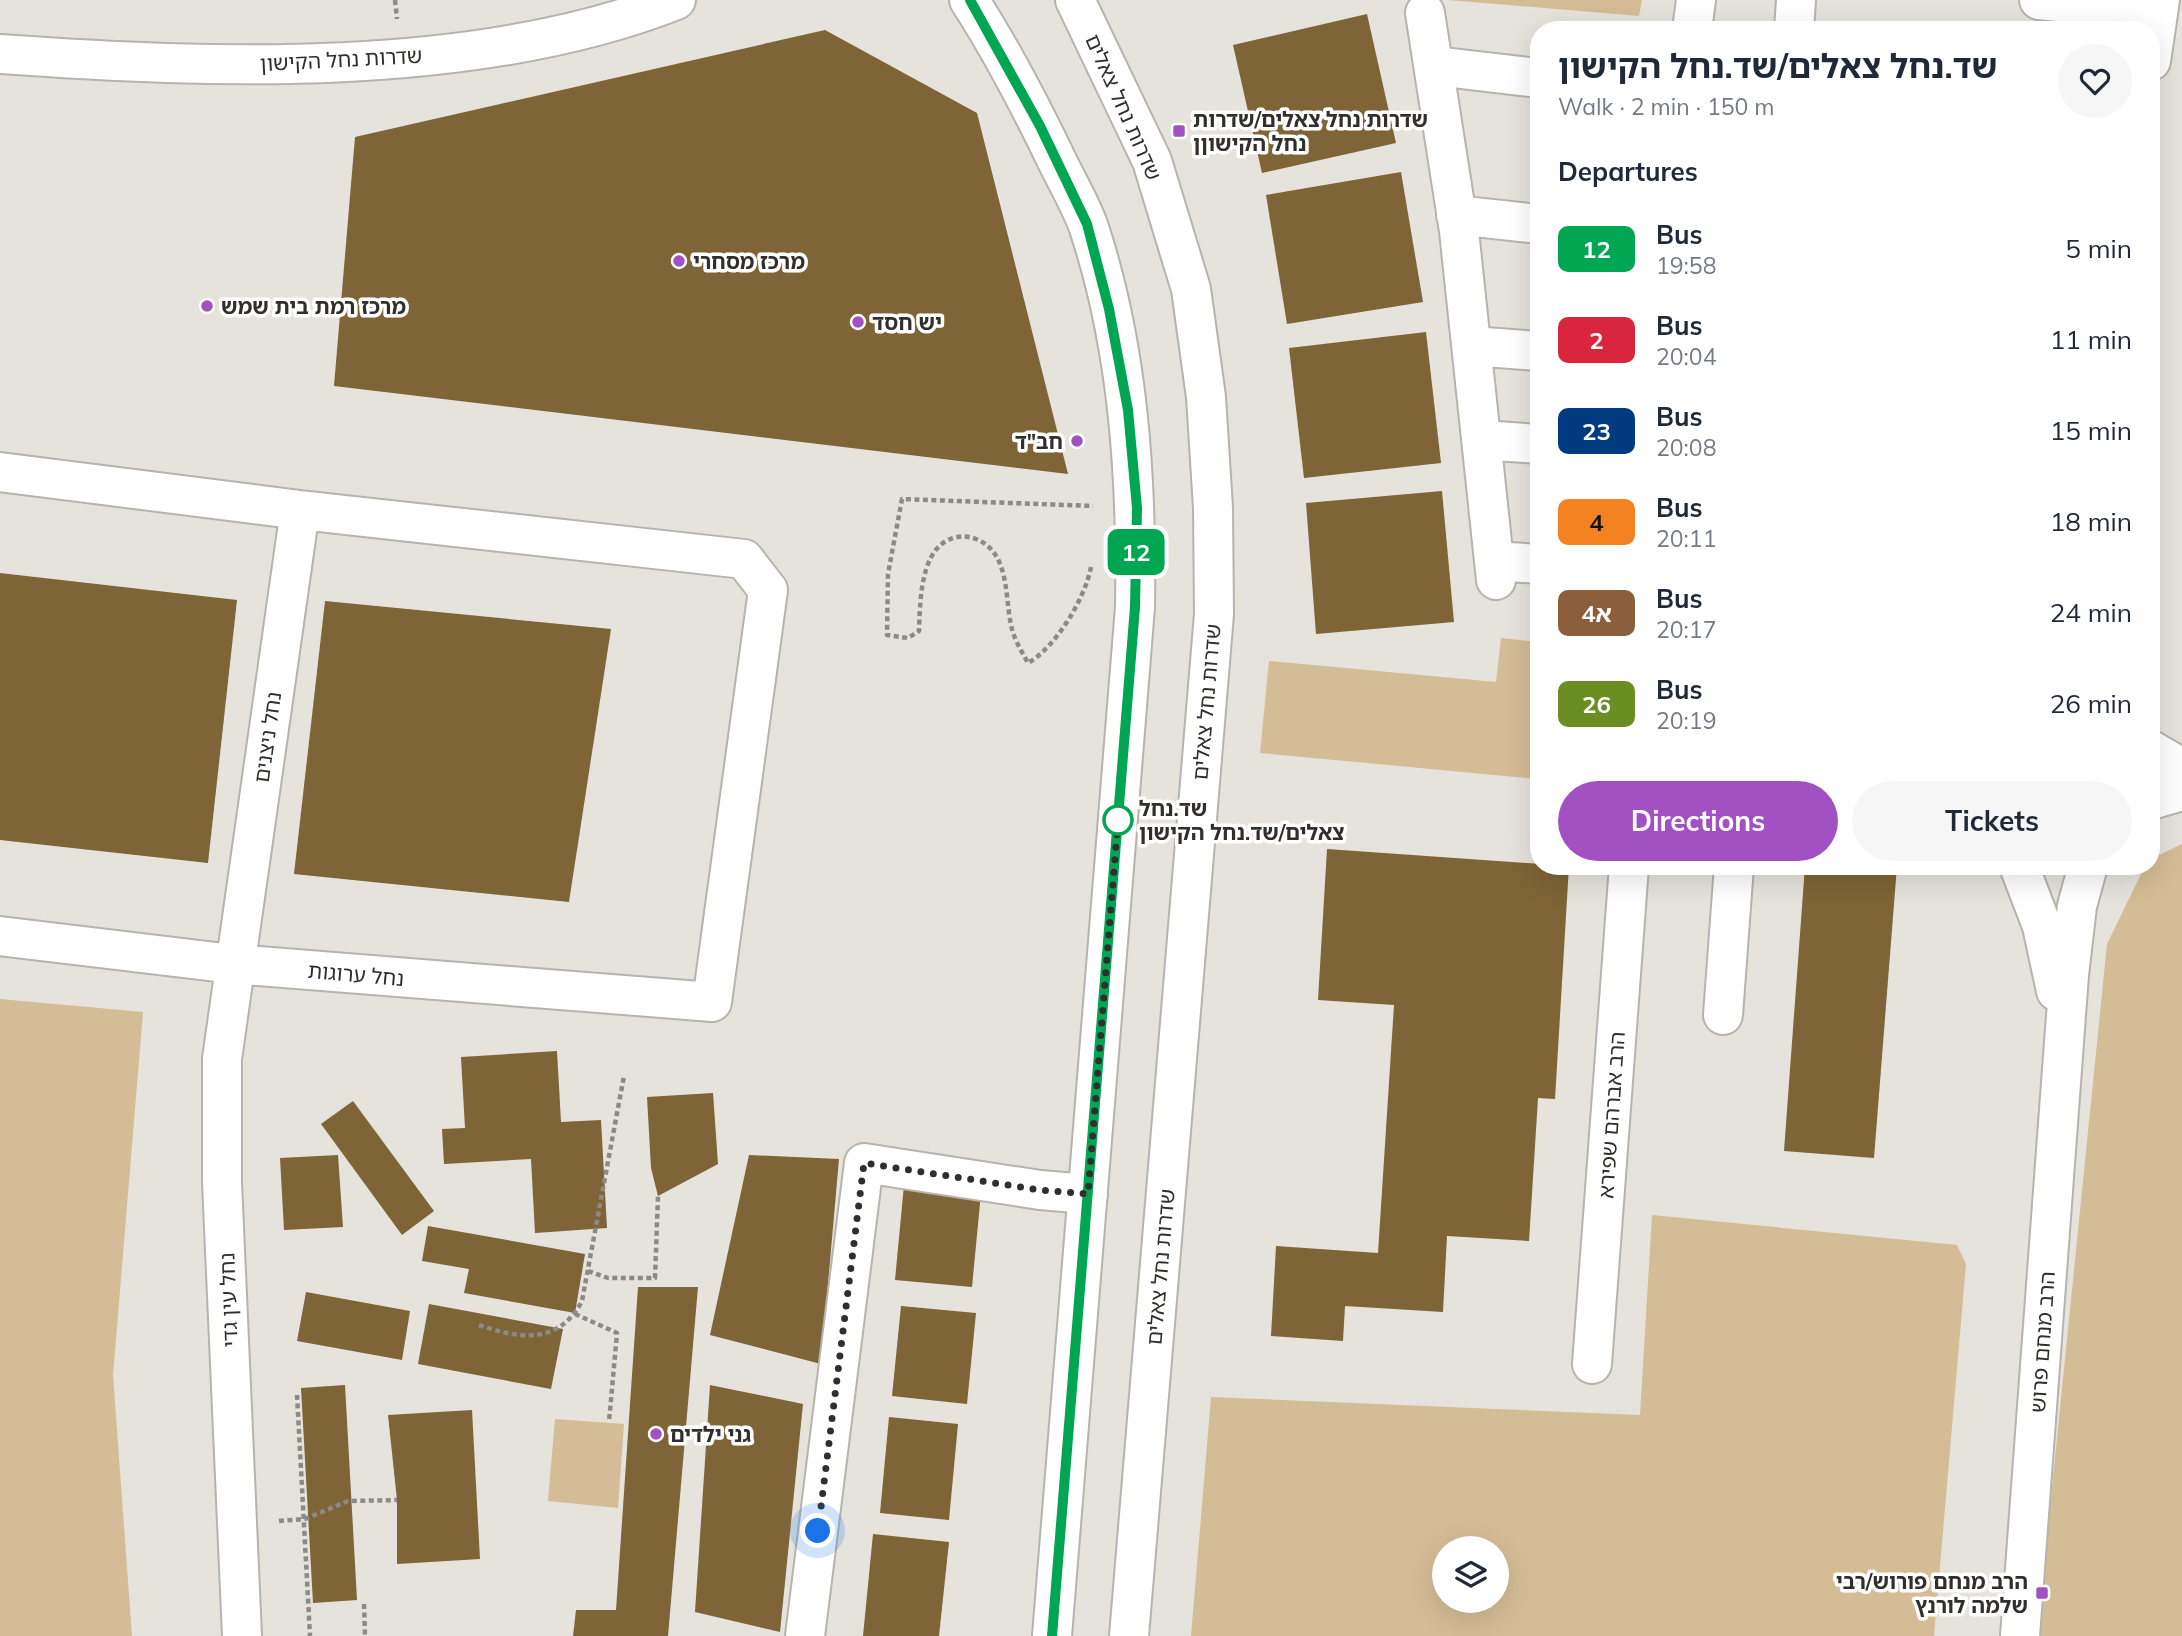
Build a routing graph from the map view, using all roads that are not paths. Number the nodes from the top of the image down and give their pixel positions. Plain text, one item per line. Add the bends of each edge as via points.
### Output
1 (676, 0) edge
2 (970, 0) edge
3 (1075, 0) edge
4 (1696, 0) edge
5 (1796, 0) edge
6 (2039, 0) edge
7 (2159, 6) edge
8 (1425, 13) dead end
9 (1693, 21) edge
10 (1795, 21) edge
11 (0, 54) edge
12 (1435, 66) junction
13 (1530, 77) edge
14 (1456, 215) junction
15 (1530, 223) edge
16 (1472, 346) junction
17 (1530, 350) edge
18 (1483, 440) junction
19 (1530, 443) edge
20 (0, 472) edge
21 (300, 510) junction
22 (1530, 565) edge
23 (2160, 755) edge
24 (2182, 768) edge
25 (2182, 791) edge
26 (2160, 797) edge
27 (1628, 875) edge
28 (1733, 875) edge
29 (2023, 875) edge
30 (2086, 875) edge
31 (0, 936) edge
32 (233, 964) junction
33 (1723, 1016) dead end
34 (2065, 1048) junction
35 (1088, 1194) junction
36 (1592, 1364) dead end
37 (242, 1636) edge
38 (805, 1636) edge
39 (1052, 1636) edge
40 (1129, 1636) edge
41 (2020, 1636) edge

1 - 11 street, שדרות נחל הקישון via 543,37 380,59 201,63
2 - 35 street via 1040,126 1087,224 1128,410 1137,508 1135,607
3 - 40 street, שדרות נחל צאלים via 1152,161 1191,289 1206,397 1213,508 1214,614
4 - 9 street
5 - 10 street
6 - 7 street
8 - 12 street
12 - 13 street
12 - 14 street
14 - 15 street
14 - 16 street
16 - 17 street
16 - 18 street
18 - 19 street
18 - 22 street via 1495,571
20 - 21 street
21 - 32 street, נחל ניצנים
21 - 32 street, נחל ערוגות via 744,558 768,590 712,1002
23 - 24 street
25 - 26 street
27 - 36 street, הרב אברהם שפירא
28 - 33 street
29 - 34 street, הרב מנחם פרוש via 2048,948
30 - 34 street, הרב מנחם פרוש via 2074,928
31 - 32 street, נחל ערוגות
32 - 37 street, נחל עין גדי via 222,1059 222,1182
34 - 41 street, הרב מנחם פרוש
35 - 38 street via 864,1163
35 - 39 street

